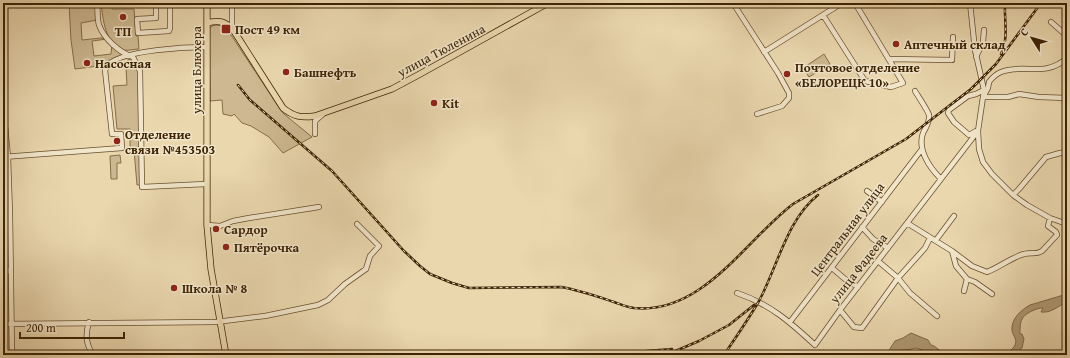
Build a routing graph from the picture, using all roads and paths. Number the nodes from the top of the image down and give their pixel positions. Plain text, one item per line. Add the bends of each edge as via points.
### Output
1 (97, 3) edge
2 (156, 3) edge
3 (170, 3) edge
4 (207, 3) edge
5 (232, 3) edge
6 (548, 3) edge
7 (734, 3) edge
8 (842, 3) edge
9 (855, 3) edge
10 (970, 3) edge
11 (823, 15) junction
12 (1051, 22) dead end
13 (208, 23) junction
14 (232, 28) junction
15 (984, 30) dead end
16 (953, 36) dead end
17 (1067, 36) edge
18 (207, 47) junction
19 (764, 52) junction
20 (127, 55) junction
21 (976, 57) junction
22 (1067, 58) edge
23 (889, 59) junction
24 (984, 90) junction
25 (915, 91) dead end
26 (983, 97) junction
27 (1067, 98) edge
28 (3, 105) edge
29 (324, 113) junction
30 (757, 114) dead end
31 (978, 131) junction
32 (315, 134) dead end
33 (922, 149) junction
34 (1067, 152) edge
35 (5, 157) edge
36 (942, 179) junction
37 (206, 184) junction
38 (868, 191) dead end
39 (1013, 195) junction
40 (882, 202) junction
41 (319, 207) dead end
42 (10, 214) junction
43 (3, 215) edge
44 (954, 216) dead end
45 (1050, 218) junction
46 (907, 223) junction
47 (357, 224) dead end
48 (1067, 224) edge
49 (207, 225) junction
50 (862, 228) junction
51 (930, 238) junction
52 (936, 240) junction
53 (888, 248) junction
54 (952, 251) junction
55 (878, 261) junction
56 (832, 268) junction
57 (3, 270) edge
58 (11, 271) junction
59 (898, 278) junction
60 (967, 279) junction
61 (858, 287) junction
62 (964, 292) dead end
63 (737, 293) dead end
64 (992, 294) dead end
65 (840, 310) junction
66 (937, 316) dead end
67 (220, 321) junction
68 (89, 322) junction
69 (790, 322) junction
70 (3, 324) edge
71 (12, 324) junction
72 (88, 348) junction
73 (12, 355) edge
74 (88, 355) edge
75 (92, 355) edge
76 (226, 355) edge

1 - 20 street via 100,26 111,44
2 - 3 street via 156,18 137,19 138,33 169,31
4 - 13 main road, улица Блюхера
5 - 14 street
6 - 29 main road, улица Тюленина via 392,89
7 - 19 street
8 - 11 street
9 - 23 street
10 - 21 street
11 - 19 street
11 - 23 street via 865,81 891,87 903,82
12 - 17 street
13 - 14 main road via 221,21
13 - 18 main road, улица Блюхера
14 - 29 main road, улица Тюленина via 287,111 302,118
15 - 21 street via 983,42
16 - 23 street via 952,60
18 - 20 street via 182,47
18 - 37 main road, улица Блюхера
19 - 30 street via 789,93 782,106
20 - 35 street via 110,63 105,70 112,134 121,134 122,148
20 - 37 street via 133,58 140,71 142,187
21 - 24 street
22 - 26 street via 1061,64 1047,70 1007,70 999,73 989,82
24 - 26 street
24 - 31 street via 968,96 948,113 969,135
25 - 33 street via 929,115 929,122 923,134
26 - 27 street via 1008,97 1019,94 1039,98
26 - 31 street
28 - 35 street
29 - 32 street via 315,121
31 - 36 street, улица Фадеева
31 - 39 street via 983,162
33 - 36 street via 932,170
33 - 40 street, Центральная улица
34 - 39 street via 1046,158
35 - 42 street
36 - 46 street, улица Фадеева
37 - 49 main road, улица Блюхера
38 - 40 street
39 - 45 street
40 - 50 street, Центральная улица
41 - 49 street via 233,221 220,226
42 - 43 street
42 - 58 street
44 - 52 street
45 - 48 street
45 - 54 street via 1048,226 1057,235 1042,250 1037,253 1021,254 987,272 972,266
46 - 51 street
46 - 53 street, улица Фадеева
47 - 67 street via 379,246 370,256 366,269 328,300 318,305 273,315
49 - 67 main road, улица Блюхера via 211,270
50 - 53 street via 873,239
50 - 56 street, Центральная улица
51 - 52 street
51 - 59 street via 925,248
52 - 54 street
53 - 55 street, улица Фадеева
54 - 60 street via 956,266
55 - 59 street
55 - 61 street, улица Фадеева
56 - 61 street
56 - 69 street, Центральная улица
57 - 58 street
58 - 71 street
59 - 65 street via 862,328 854,327
59 - 66 street via 910,293
60 - 62 street
60 - 64 street
61 - 65 street, улица Фадеева
63 - 69 street, улица Фадеева via 766,305
65 - 69 street, улица Фадеева via 815,345
67 - 68 street
67 - 76 main road, улица Блюхера
68 - 71 street
68 - 72 street via 86,340
70 - 71 street
71 - 73 street
72 - 74 street
72 - 75 street

